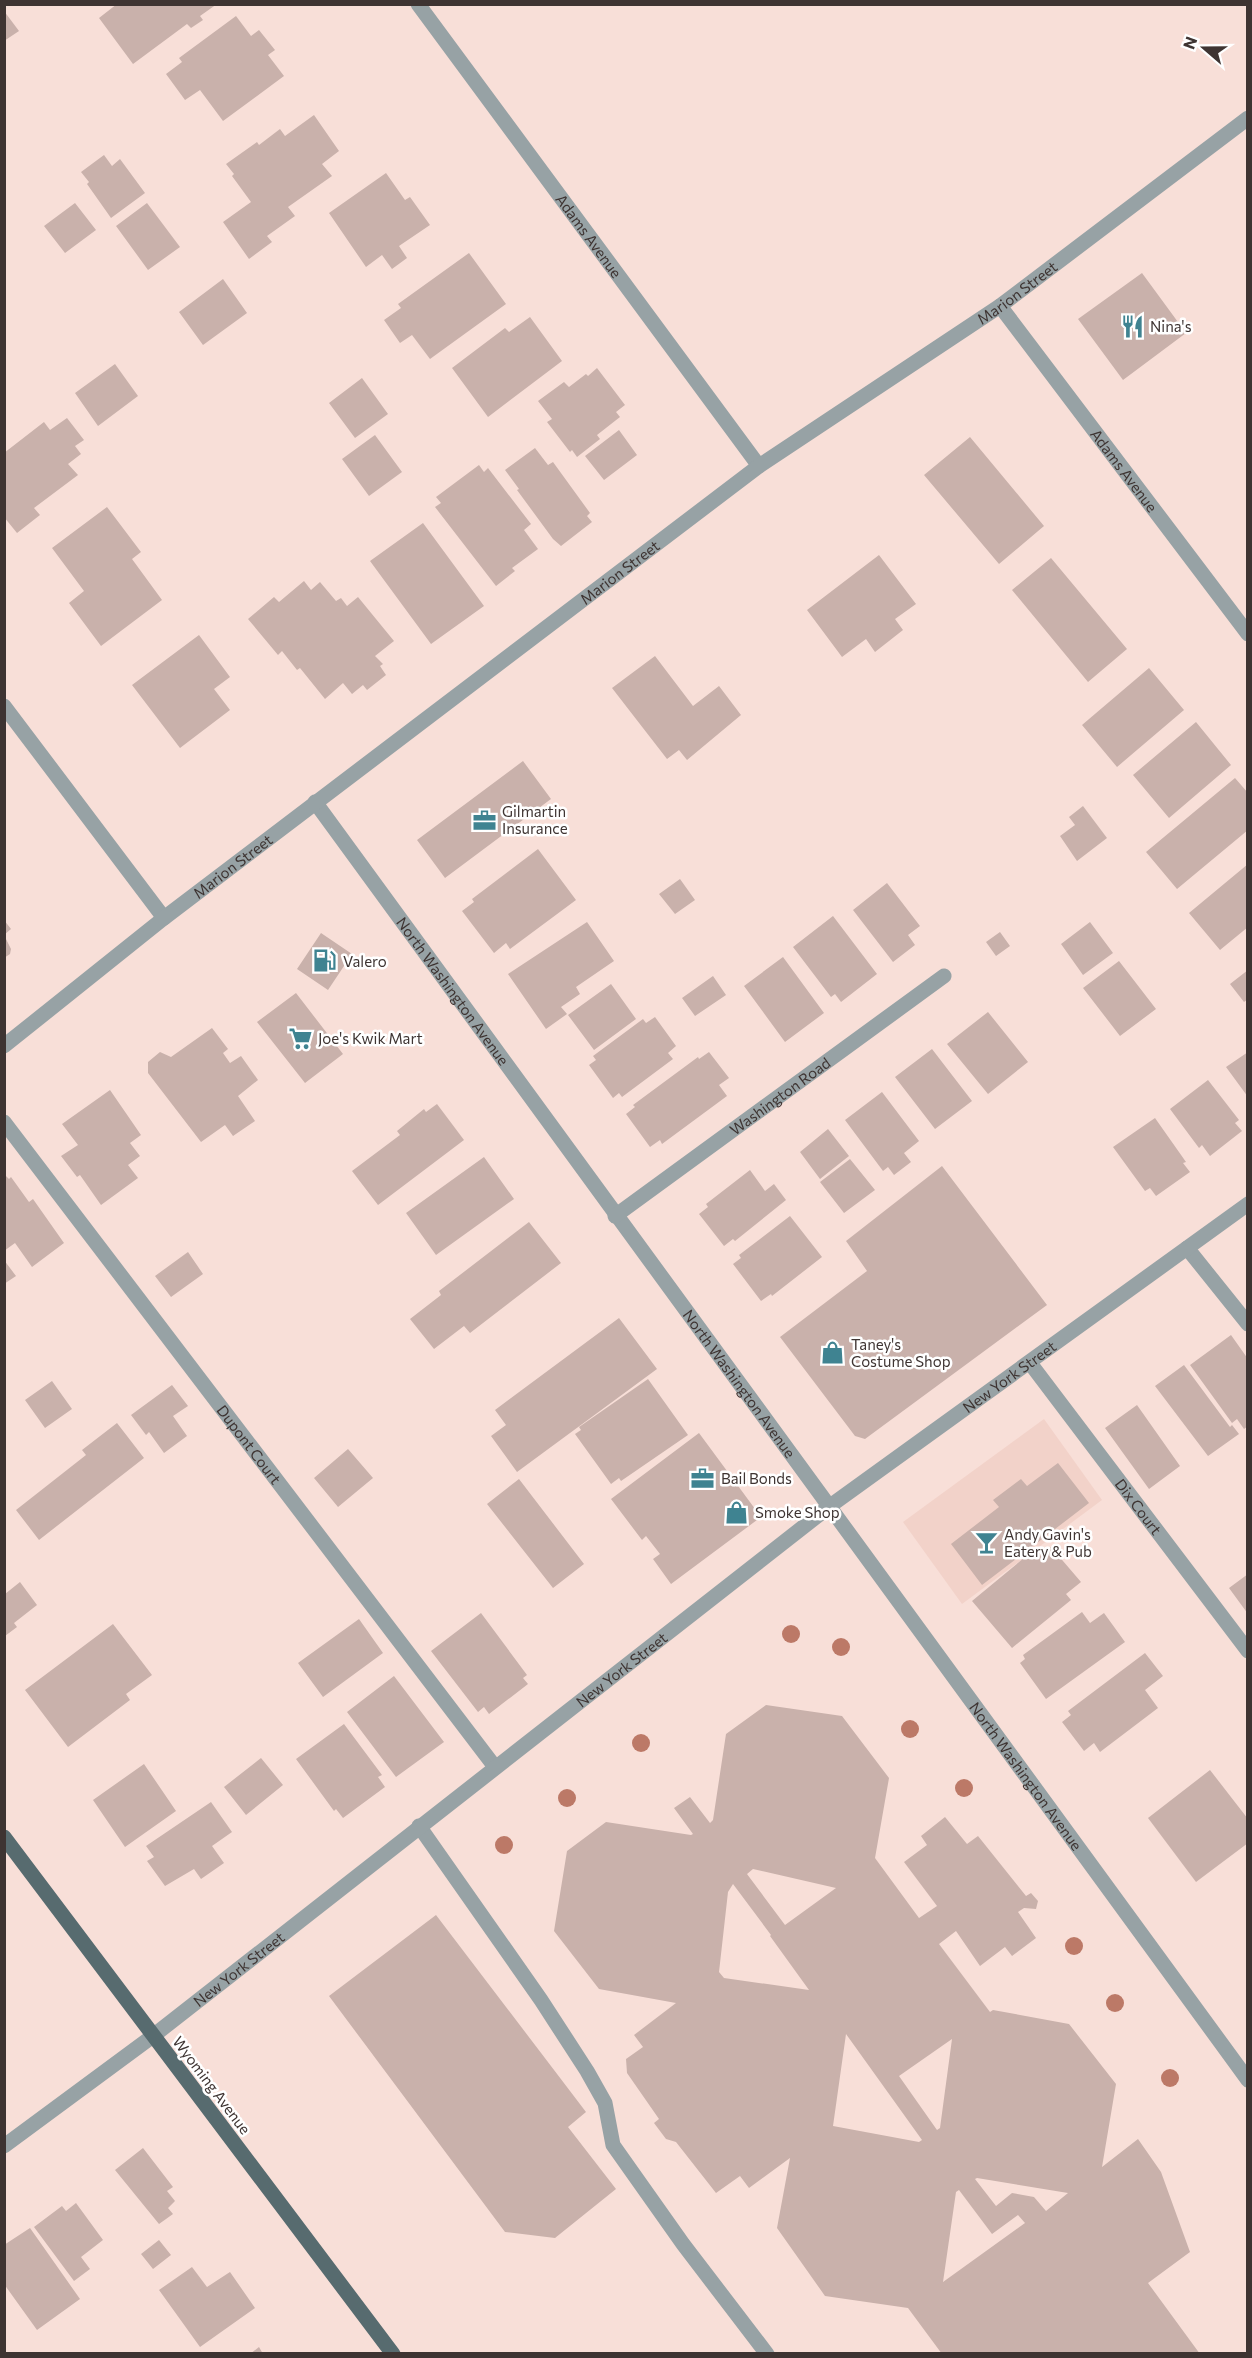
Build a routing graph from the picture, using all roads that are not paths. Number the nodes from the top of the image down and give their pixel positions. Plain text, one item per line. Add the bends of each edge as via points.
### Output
1 (418, 4) edge
2 (1248, 118) edge
3 (1000, 306) junction
4 (759, 466) junction
5 (1248, 634) edge
6 (4, 706) edge
7 (315, 802) junction
8 (164, 918) junction
9 (944, 976) dead end
10 (4, 1046) edge
11 (4, 1122) edge
12 (1248, 1204) edge
13 (615, 1216) junction
14 (1187, 1248) junction
15 (1248, 1324) edge
16 (1030, 1363) junction
17 (830, 1506) junction
18 (1248, 1652) edge
19 (495, 1767) junction
20 (419, 1826) junction
21 (4, 1837) edge
22 (153, 2036) junction
23 (1248, 2080) edge
24 (4, 2146) edge
25 (393, 2354) edge
26 (766, 2354) edge

1 - 4 street, Adams Avenue
2 - 3 street, Marion Street
3 - 4 street, Marion Street
3 - 5 street, Adams Avenue
4 - 7 street, Marion Street
6 - 8 street
7 - 8 street, Marion Street
7 - 13 street, North Washington Avenue
8 - 10 street, Marion Street
9 - 13 street, Washington Road
11 - 19 street, Dupont Court
12 - 14 street, New York Street
13 - 17 street, North Washington Avenue
14 - 15 street
14 - 16 street, New York Street
16 - 17 street, New York Street
16 - 18 street, Dix Court
17 - 19 street, New York Street
17 - 23 street, North Washington Avenue
19 - 20 street, New York Street
20 - 22 street, New York Street
20 - 26 street via 587,2071 605,2103 613,2145
21 - 22 main road, Wyoming Avenue
22 - 24 street, New York Street
22 - 25 main road, Wyoming Avenue

